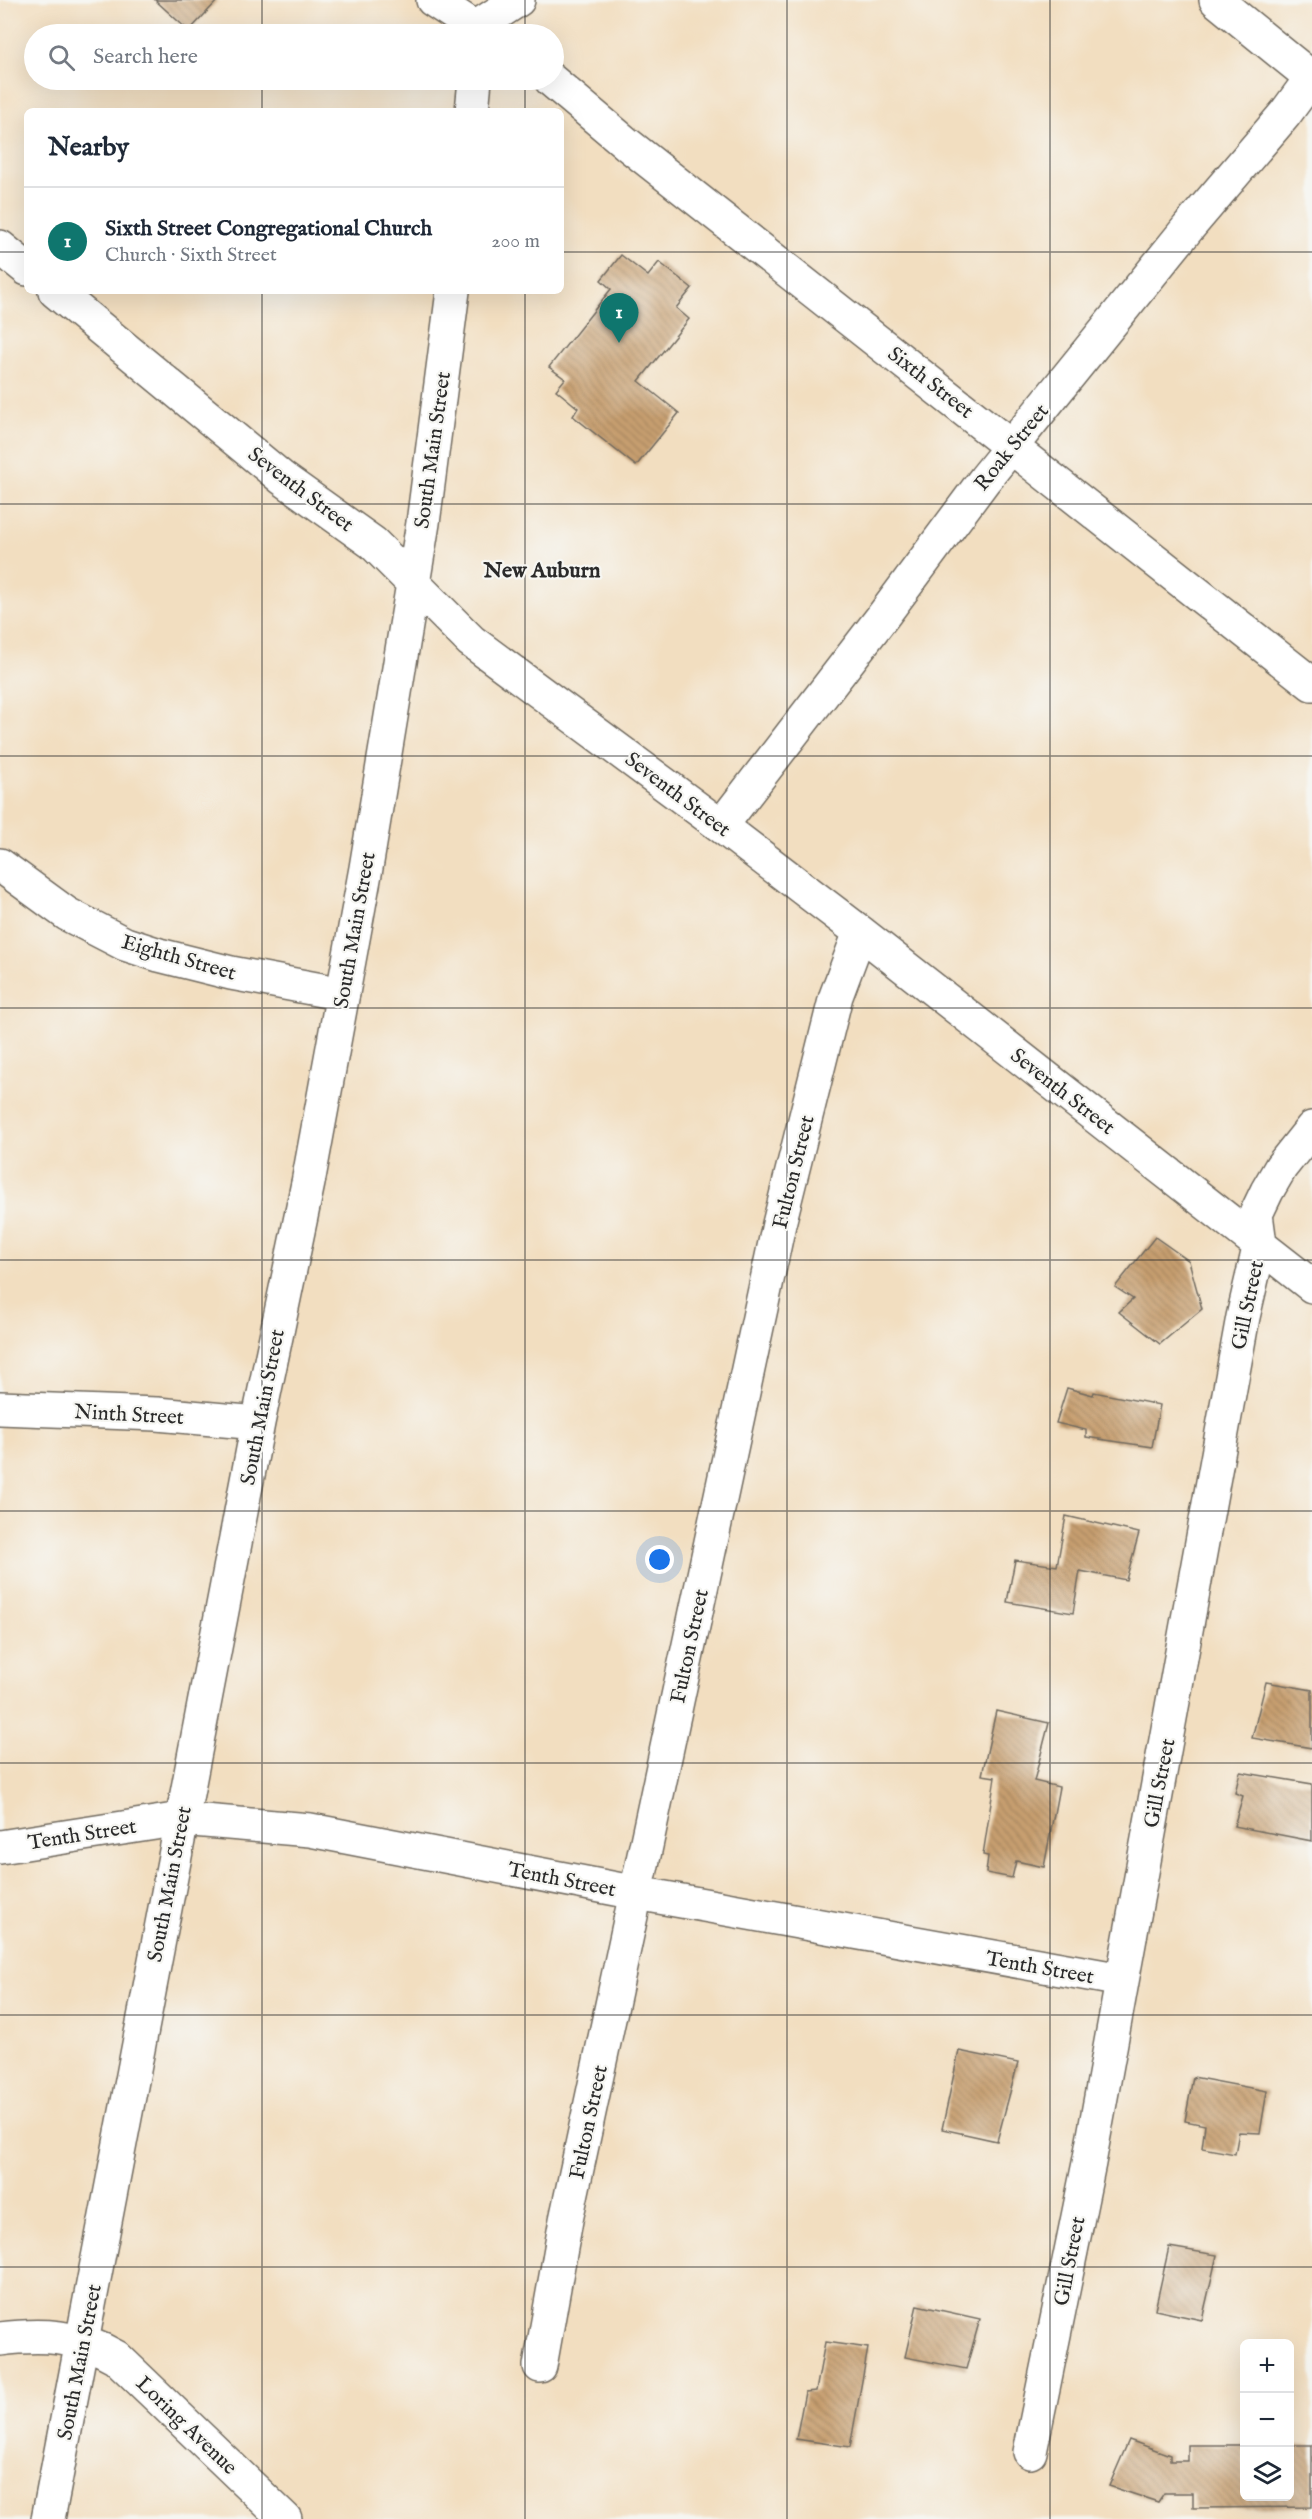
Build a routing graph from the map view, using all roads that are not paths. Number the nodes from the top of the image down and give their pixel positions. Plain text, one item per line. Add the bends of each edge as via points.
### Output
1 (433, 0) edge
2 (518, 0) edge
3 (1216, 0) edge
4 (478, 24) edge
5 (1312, 78) edge
6 (474, 90) edge
7 (563, 90) edge
8 (472, 108) edge
9 (0, 247) edge
10 (24, 267) edge
11 (59, 294) edge
12 (453, 294) edge
13 (1012, 446) junction
14 (412, 583) junction
15 (1312, 684) edge
16 (721, 826) junction
17 (0, 865) edge
18 (860, 932) junction
19 (343, 994) junction
20 (1312, 1128) edge
21 (1260, 1244) junction
22 (1312, 1286) edge
23 (0, 1408) edge
24 (258, 1423) junction
25 (181, 1819) junction
26 (0, 1847) edge
27 (637, 1893) junction
28 (1122, 1980) junction
29 (0, 2339) edge
30 (83, 2342) junction
31 (540, 2366) dead end
32 (1030, 2452) dead end
33 (48, 2519) edge
34 (285, 2519) edge

1 - 4 street
2 - 4 street
3 - 5 street
5 - 13 street, Roak Street
6 - 8 street
7 - 13 street, Sixth Street
9 - 10 street
11 - 14 street, Seventh Street via 282,478 373,543
12 - 14 street, South Main Street
13 - 15 street, Sixth Street
13 - 16 street, Roak Street
14 - 16 street, Seventh Street via 471,641
14 - 19 street, South Main Street
16 - 18 street, Seventh Street
17 - 19 street, Eighth Street via 68,914 125,944 231,973
18 - 21 street, Seventh Street
18 - 27 street, Fulton Street via 836,996 779,1224
19 - 24 street, South Main Street
20 - 21 street, Gill Street via 1266,1191 1257,1214
21 - 22 street, Seventh Street
21 - 28 street, Gill Street via 1243,1317
23 - 24 street, Ninth Street via 157,1414
24 - 25 street, South Main Street
25 - 26 street, Tenth Street
25 - 27 street, Tenth Street via 310,1830
25 - 30 street, South Main Street
27 - 28 street, Tenth Street
27 - 31 street, Fulton Street via 566,2220
28 - 32 street, Gill Street
29 - 30 street, Loring Avenue via 62,2337
30 - 33 street, South Main Street
30 - 34 street, Loring Avenue via 116,2357

